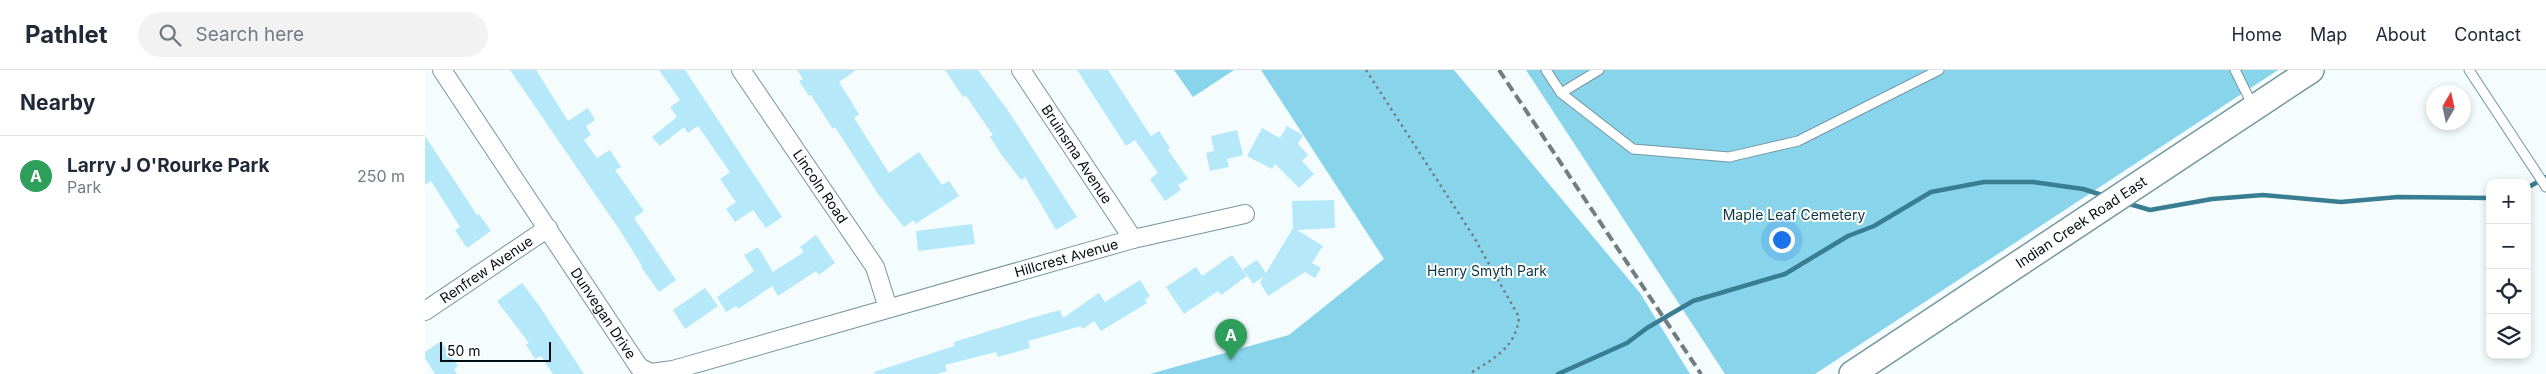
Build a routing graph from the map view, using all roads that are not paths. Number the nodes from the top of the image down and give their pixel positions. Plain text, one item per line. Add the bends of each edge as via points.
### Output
1 (442, 70) edge
2 (741, 70) edge
3 (1021, 70) edge
4 (1546, 70) edge
5 (1599, 70) edge
6 (1939, 70) edge
7 (2235, 70) edge
8 (2311, 70) edge
9 (2469, 70) edge
10 (1561, 92) junction
11 (2254, 108) junction
12 (2546, 187) edge
13 (1245, 214) dead end
14 (547, 228) junction
15 (1133, 239) junction
16 (888, 308) junction
17 (425, 311) edge
18 (1852, 374) edge

1 - 14 street, Dunvegan Drive
2 - 16 street, Lincoln Road via 875,267
3 - 15 street, Bruinsma Avenue
4 - 10 lane
5 - 10 lane
6 - 10 lane via 1799,141 1729,157 1633,149
7 - 11 lane
8 - 11 main road, Indian Creek Road East
9 - 12 lane
11 - 18 main road, Indian Creek Road East
13 - 15 street, Hillcrest Avenue
14 - 16 street, Dunvegan Drive via 639,367 651,373 673,370
14 - 17 street, Renfrew Avenue
15 - 16 street, Hillcrest Avenue

